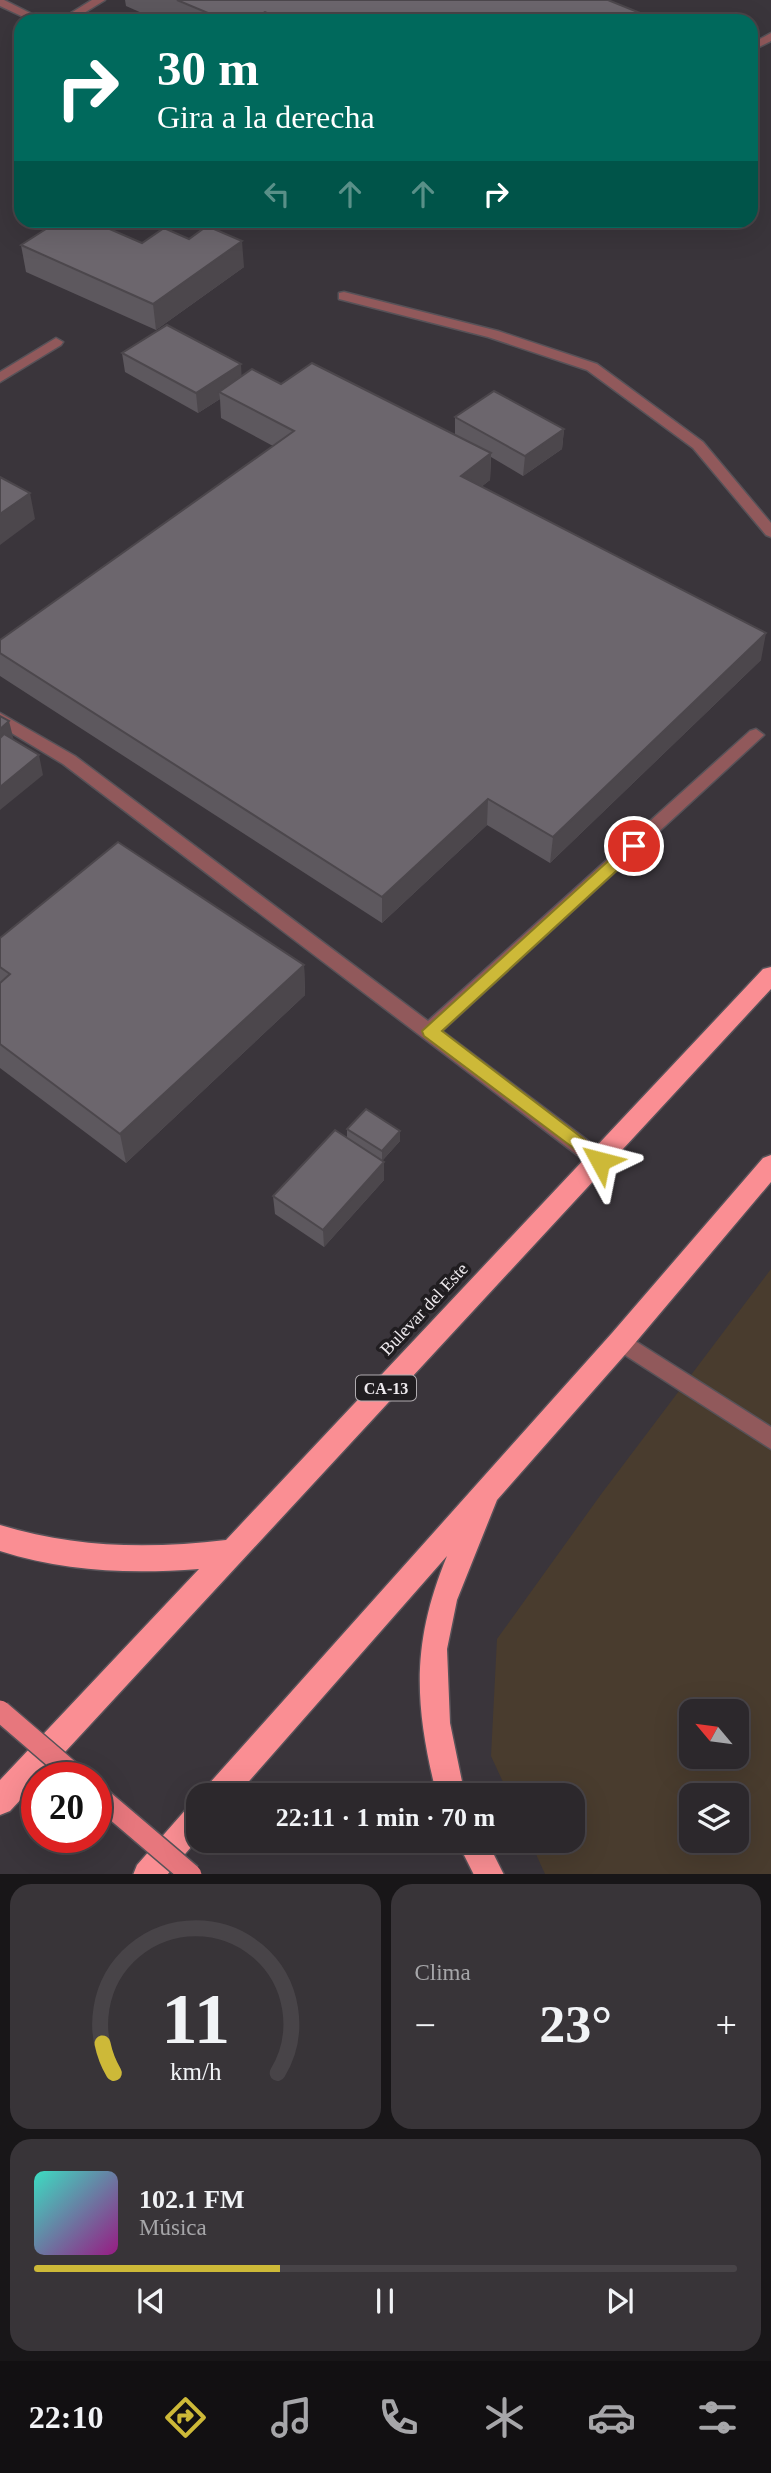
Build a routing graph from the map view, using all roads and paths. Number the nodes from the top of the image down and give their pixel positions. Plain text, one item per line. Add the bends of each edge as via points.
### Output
1 (100, 0) edge
2 (0, 2) edge
3 (26, 14) edge
4 (75, 14) edge
5 (344, 296) dead end
6 (56, 342) dead end
7 (0, 378) edge
8 (771, 532) edge
9 (0, 719) edge
10 (756, 735) dead end
11 (771, 975) edge
12 (430, 1031) junction
13 (600, 1161) junction
14 (771, 1165) edge
15 (621, 1341) junction
16 (771, 1439) edge
17 (490, 1486) junction
18 (0, 1538) edge
19 (232, 1552) junction
20 (0, 1711) edge
21 (59, 1762) edge
22 (228, 1783) edge
23 (447, 1783) edge
24 (0, 1801) edge
25 (112, 1807) edge
26 (186, 1830) edge
27 (478, 1853) edge
28 (147, 1874) edge
29 (191, 1874) edge
30 (490, 1874) edge

1 - 4 lane
2 - 3 lane
5 - 8 lane via 493,334 592,367 698,445
6 - 7 lane
9 - 12 lane via 69,760
10 - 12 lane
11 - 13 highway, Bulevar del Este / CA-13
12 - 13 lane
13 - 19 highway, Bulevar del Este / CA-13
14 - 15 highway
15 - 16 lane
15 - 17 highway
17 - 22 highway
17 - 23 highway via 444,1601 433,1657 433,1701
18 - 19 highway via 91,1558
19 - 24 highway, Bulevar del Este / CA-13
20 - 21 main road, bridge
25 - 29 main road, bridge
26 - 28 highway
27 - 30 highway

